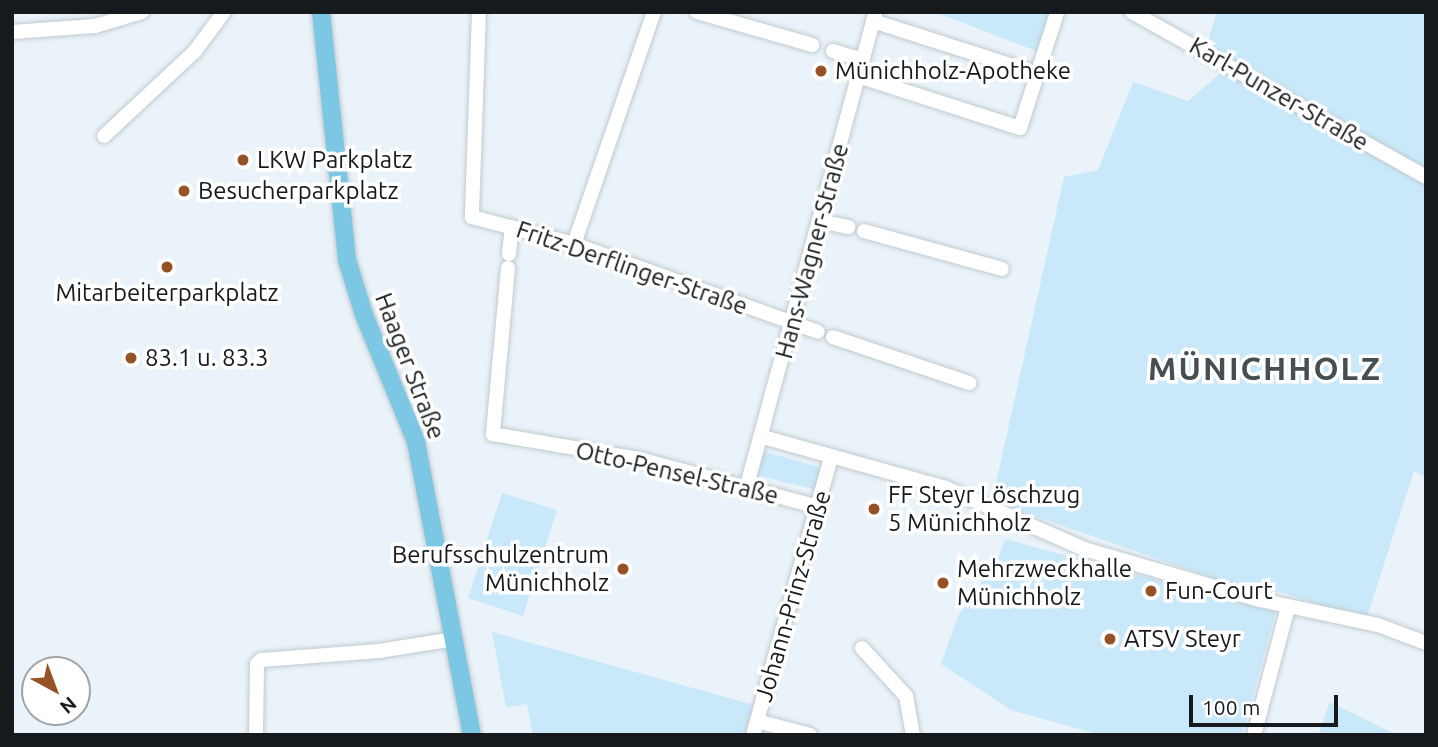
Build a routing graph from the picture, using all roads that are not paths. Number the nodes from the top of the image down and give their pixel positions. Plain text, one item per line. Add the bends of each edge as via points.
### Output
1 (142, 12) edge
2 (224, 12) edge
3 (321, 12) edge
4 (479, 12) edge
5 (654, 12) edge
6 (698, 12) edge
7 (1132, 12) edge
8 (1057, 13) edge
9 (874, 17) edge
10 (12, 32) edge
11 (812, 45) dead end
12 (832, 51) dead end
13 (863, 60) junction
14 (1038, 74) junction
15 (859, 76) junction
16 (104, 136) dead end
17 (1426, 177) edge
18 (820, 221) junction
19 (512, 227) junction
20 (848, 227) dead end
21 (863, 231) dead end
22 (574, 244) junction
23 (1002, 269) dead end
24 (791, 323) junction
25 (818, 332) dead end
26 (833, 337) dead end
27 (970, 383) dead end
28 (763, 437) junction
29 (831, 457) junction
30 (746, 489) junction
31 (818, 507) junction
32 (1288, 607) junction
33 (454, 639) junction
34 (1426, 643) edge
35 (862, 648) dead end
36 (755, 728) edge
37 (256, 735) edge
38 (472, 735) edge
39 (810, 735) edge
40 (913, 735) edge
41 (1254, 735) edge

1 - 10 street via 95,26
2 - 16 street via 195,51
3 - 33 main road, Haager Straße via 346,260 363,315 416,442
4 - 19 street, Fritz-Derflinger-Straße via 472,217
5 - 22 street
6 - 11 street
7 - 17 street, Karl-Punzer-Straße
8 - 14 street
9 - 13 street, Hans-Wagner-Straße
9 - 14 street
12 - 13 street
13 - 15 street, Hans-Wagner-Straße
14 - 15 street via 1020,128
15 - 18 street, Hans-Wagner-Straße
18 - 20 street
18 - 24 street, Hans-Wagner-Straße
19 - 22 street, Fritz-Derflinger-Straße
19 - 30 street, Otto-Pensel-Straße via 493,434 639,459
21 - 23 street
22 - 24 street, Fritz-Derflinger-Straße
24 - 25 street, Fritz-Derflinger-Straße
24 - 28 street, Hans-Wagner-Straße
26 - 27 street
28 - 29 street
28 - 30 street, Hans-Wagner-Straße
29 - 31 street, Johann-Prinz-Straße
29 - 32 street via 946,488 1084,549
30 - 31 street, Otto-Pensel-Straße
31 - 36 street, Johann-Prinz-Straße
32 - 34 street via 1378,625
32 - 41 street
33 - 37 street via 261,660 257,664
33 - 38 main road, Haager Straße
35 - 40 street via 906,696
36 - 39 street

